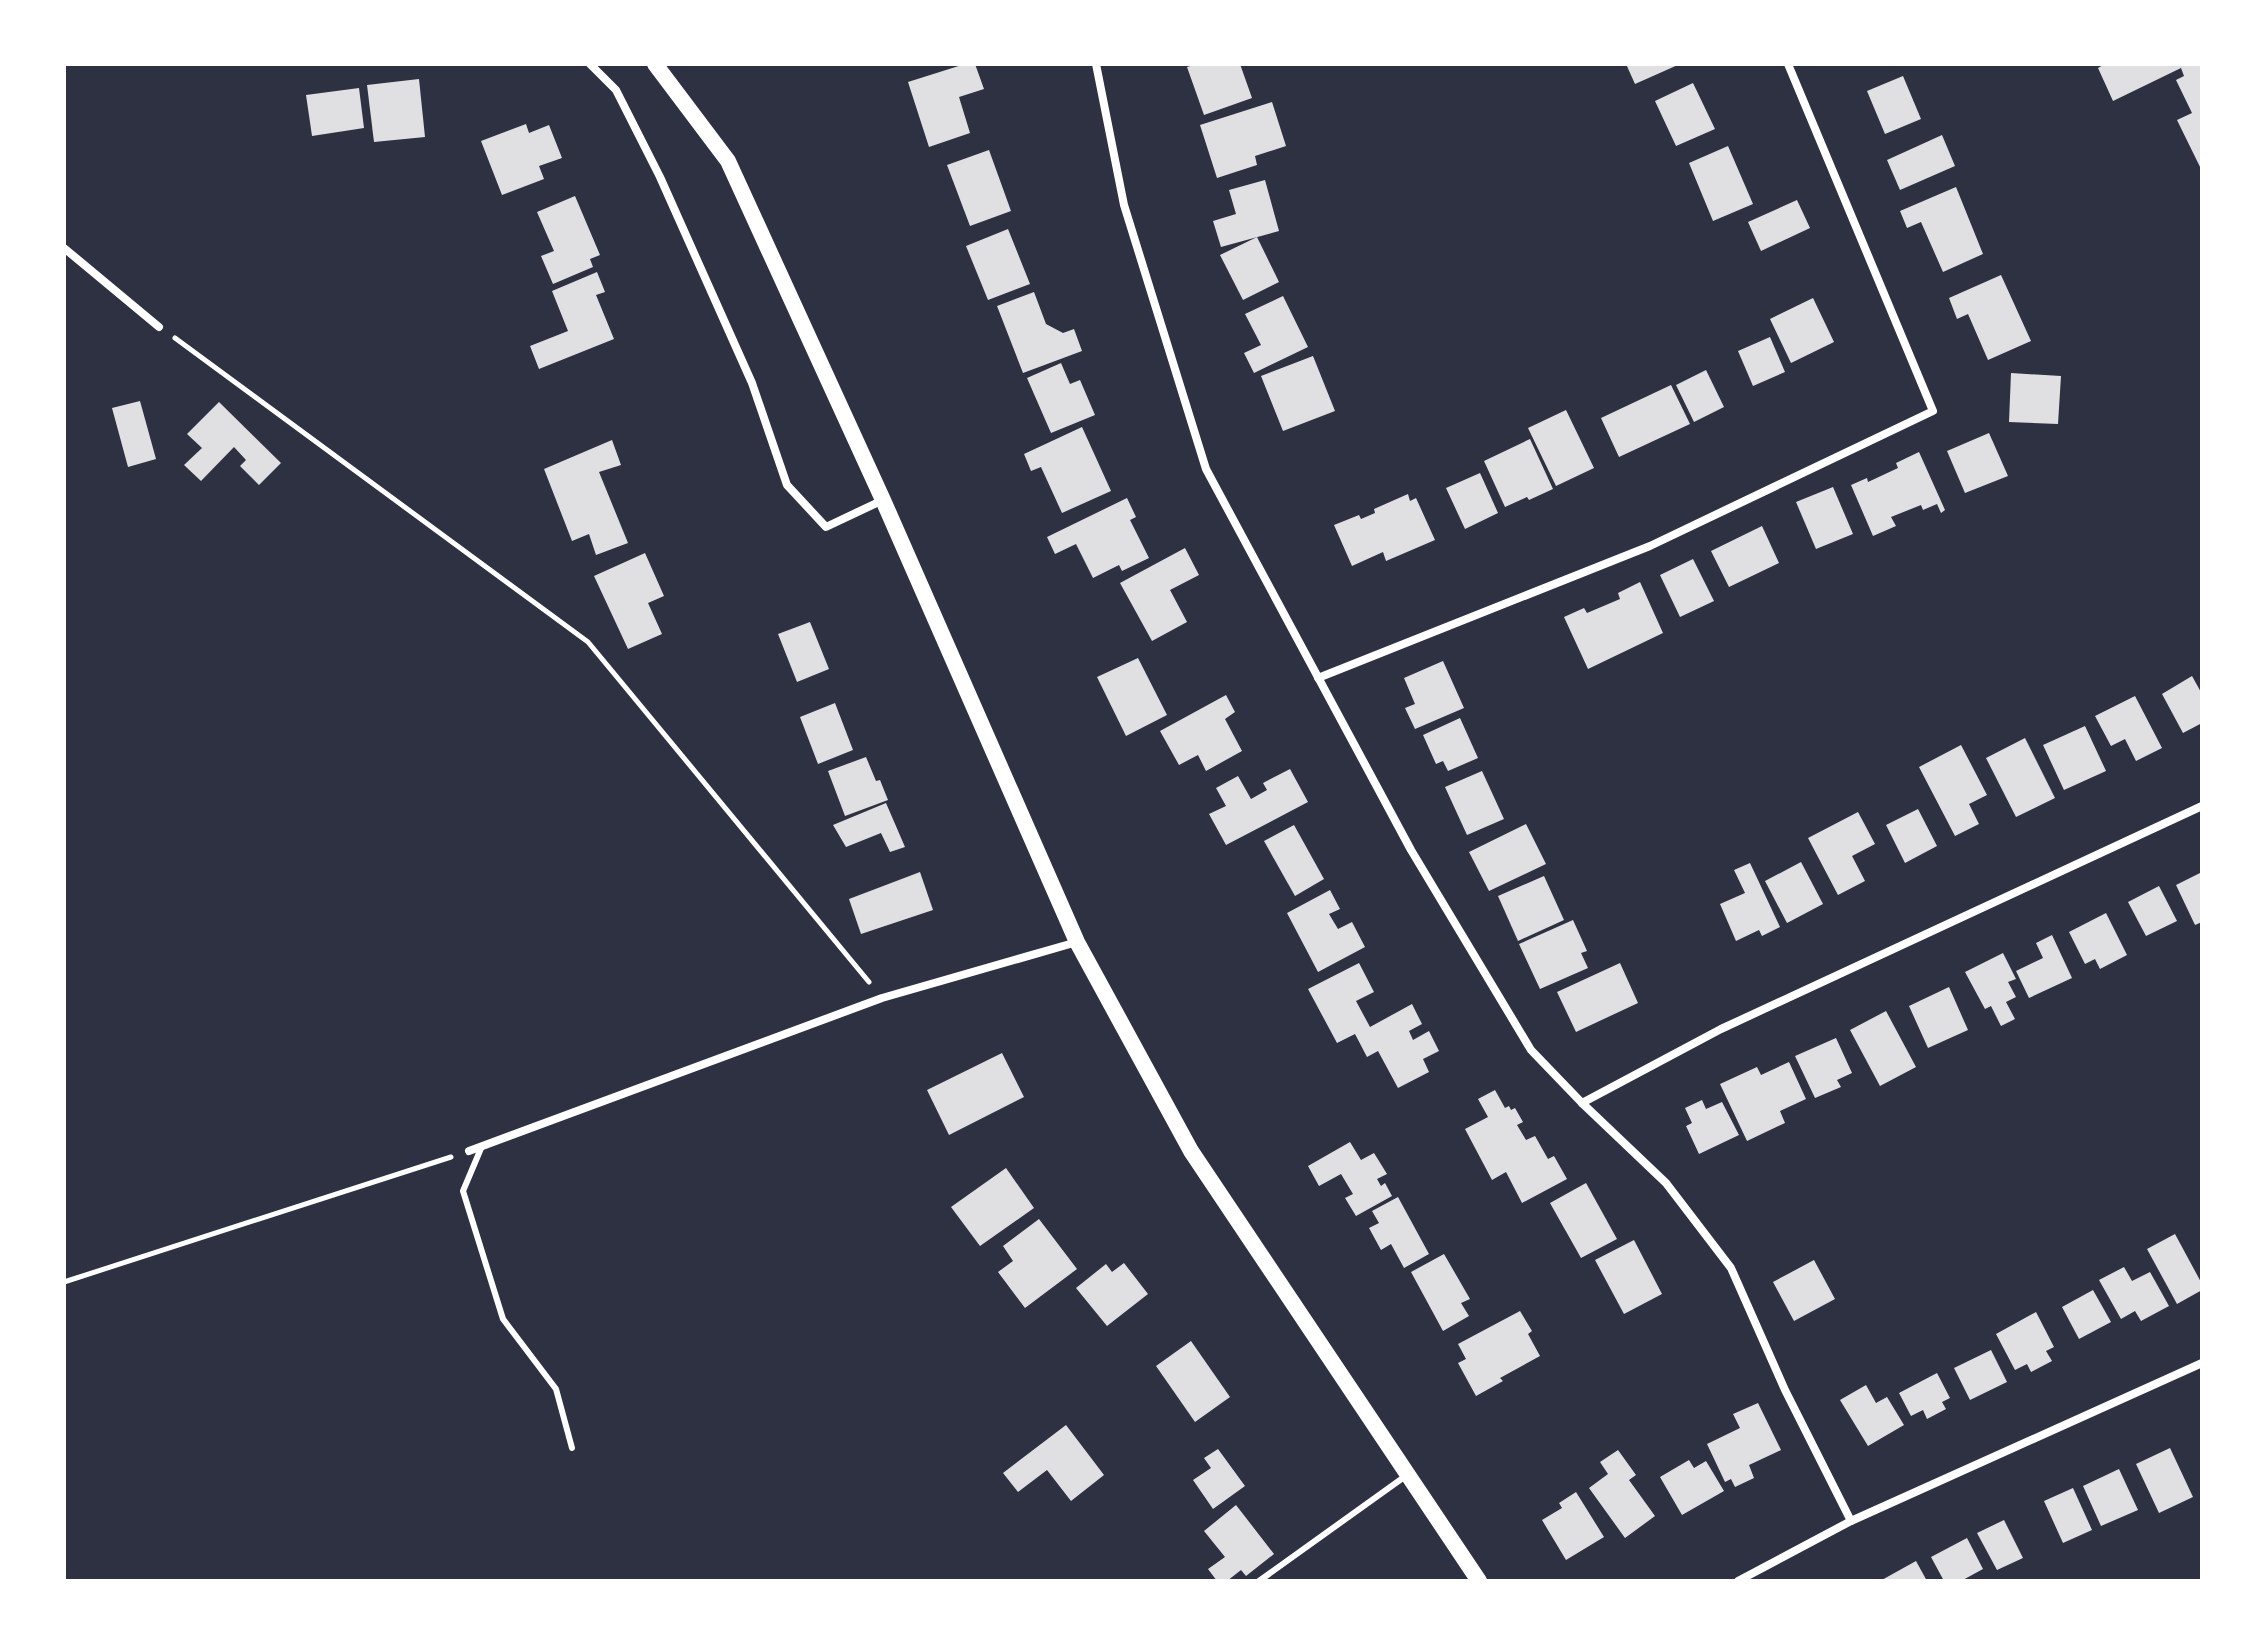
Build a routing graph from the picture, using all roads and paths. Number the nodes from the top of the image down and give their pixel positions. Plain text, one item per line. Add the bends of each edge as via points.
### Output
1 (590, 64) edge
2 (655, 64) edge
3 (1096, 64) edge
4 (1788, 64) edge
5 (64, 248) edge
6 (159, 327) joint
7 (883, 500) junction
8 (1318, 678) junction
9 (2202, 806) edge
10 (1077, 942) junction
11 (882, 998) junction
12 (1582, 1103) junction
13 (482, 1146) junction
14 (469, 1151) joint
15 (64, 1282) edge
16 (2202, 1363) edge
17 (572, 1448) dead end
18 (1407, 1475) junction
19 (1851, 1521) junction
20 (1259, 1581) edge
21 (1479, 1581) edge
22 (1738, 1581) edge

1 - 7 street via 616,90 660,177 752,383 787,485 826,527
2 - 7 main road via 728,161
3 - 8 street via 1124,205 1206,469
4 - 8 street via 1933,411 1650,546
5 - 6 street
6 - 11 path via 588,642
7 - 10 main road
8 - 12 street via 1411,850 1531,1050
9 - 12 street via 1721,1029
10 - 11 street
10 - 18 main road via 1191,1151
11 - 13 street
12 - 19 street via 1666,1183 1731,1268
13 - 14 street
13 - 17 lane via 463,1191 503,1319 556,1389
14 - 15 path
16 - 19 street
18 - 20 lane
18 - 21 main road
19 - 22 street

